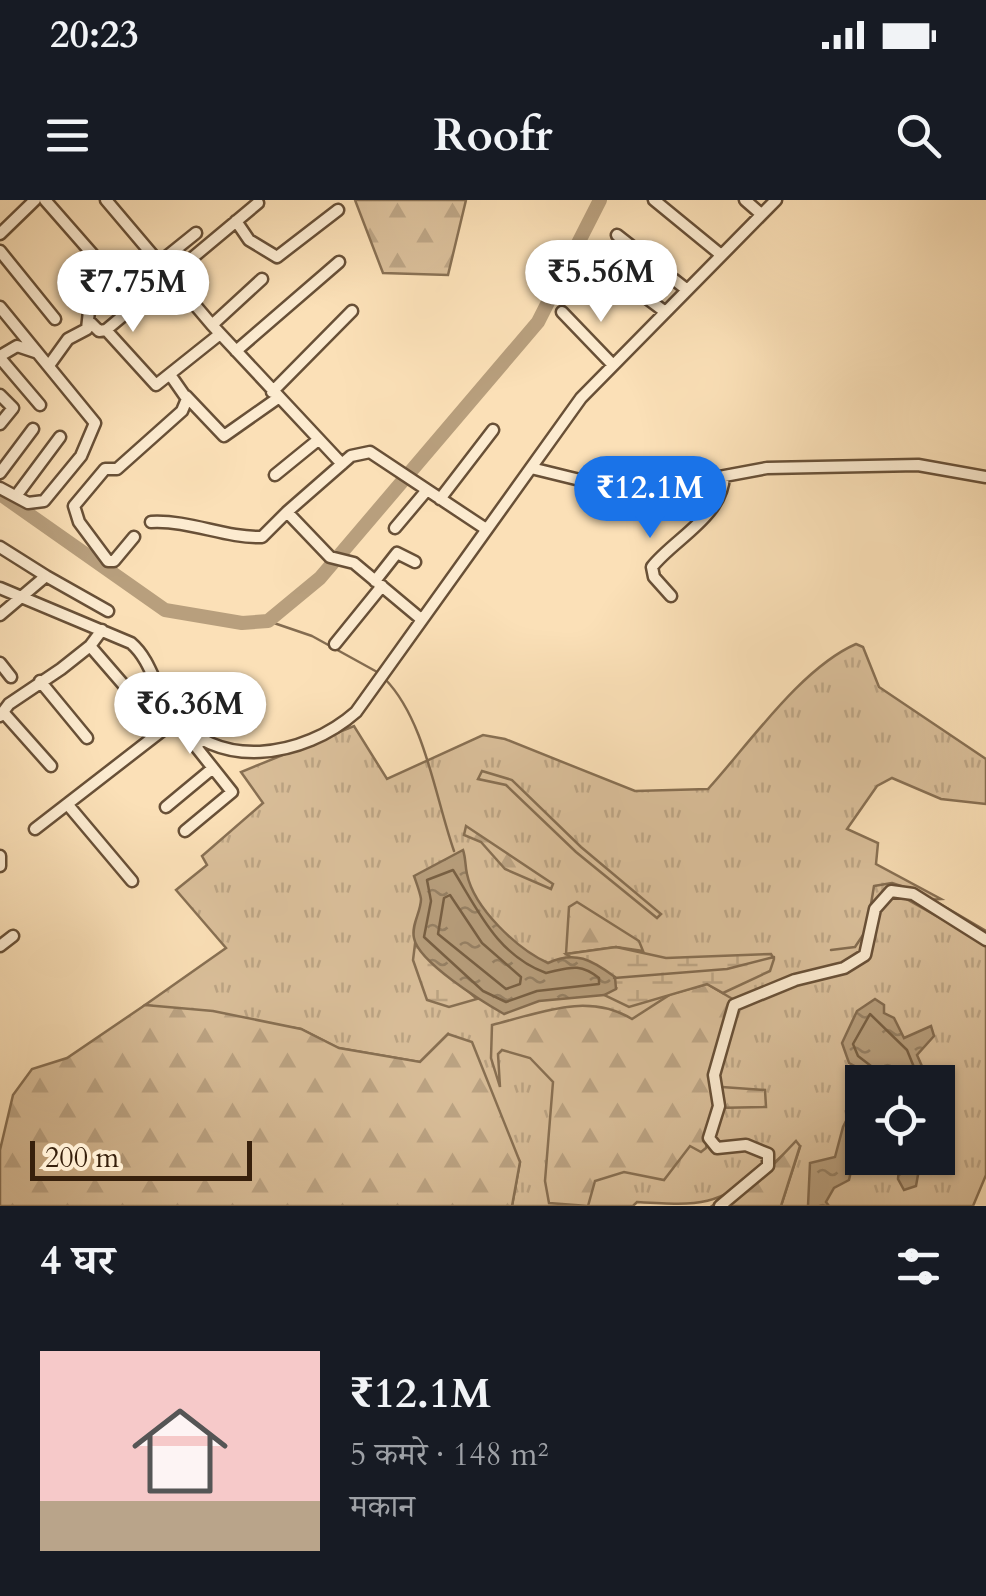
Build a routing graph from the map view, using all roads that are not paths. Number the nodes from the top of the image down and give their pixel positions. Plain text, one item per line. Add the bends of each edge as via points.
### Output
1 (35, 200) edge
2 (45, 200) edge
3 (106, 200) edge
4 (654, 200) edge
5 (745, 200) edge
6 (776, 200) edge
7 (258, 204) dead end
8 (338, 210) dead end
9 (761, 214) junction
10 (236, 221) junction
11 (196, 233) dead end
12 (0, 234) edge
13 (617, 235) dead end
14 (0, 251) edge
15 (720, 254) junction
16 (160, 262) junction
17 (339, 262) dead end
18 (605, 267) dead end
19 (172, 276) junction
20 (262, 278) dead end
21 (686, 289) junction
22 (90, 302) dead end
23 (138, 306) junction
24 (0, 308) edge
25 (664, 311) junction
26 (352, 312) dead end
27 (562, 312) dead end
28 (55, 319) dead end
29 (89, 321) junction
30 (106, 330) junction
31 (216, 330) junction
32 (236, 351) junction
33 (40, 354) junction
34 (0, 357) edge
35 (50, 364) junction
36 (612, 364) junction
37 (171, 376) junction
38 (0, 395) edge
39 (275, 395) junction
40 (186, 396) junction
41 (40, 405) dead end
42 (0, 424) edge
43 (33, 428) dead end
44 (493, 430) dead end
45 (60, 436) dead end
46 (318, 440) junction
47 (342, 464) junction
48 (532, 468) junction
49 (0, 473) edge
50 (275, 475) dead end
51 (724, 476) junction
52 (986, 477) edge
53 (424, 487) junction
54 (0, 488) edge
55 (16, 496) junction
56 (440, 499) junction
57 (287, 512) junction
58 (151, 522) dead end
59 (395, 528) dead end
60 (486, 529) junction
61 (134, 537) dead end
62 (0, 546) edge
63 (415, 562) dead end
64 (46, 576) junction
65 (378, 584) junction
66 (0, 588) edge
67 (24, 596) junction
68 (671, 596) dead end
69 (108, 611) dead end
70 (0, 615) edge
71 (421, 619) junction
72 (102, 630) junction
73 (335, 644) dead end
74 (90, 646) junction
75 (0, 663) edge
76 (11, 677) dead end
77 (40, 680) junction
78 (154, 684) junction
79 (1, 714) edge
80 (177, 719) junction
81 (88, 738) dead end
82 (199, 740) junction
83 (50, 766) dead end
84 (213, 768) junction
85 (68, 805) junction
86 (166, 807) dead end
87 (35, 829) dead end
88 (184, 831) dead end
89 (0, 856) edge
90 (0, 866) edge
91 (132, 881) dead end
92 (13, 936) dead end
93 (986, 940) edge
94 (0, 946) edge
95 (720, 1206) edge

1 - 12 street
2 - 23 street
3 - 16 street
4 - 15 street
5 - 9 street
6 - 9 street
7 - 10 street
8 - 10 street via 277,257 249,240
9 - 15 street
10 - 19 street
11 - 16 street
13 - 21 street
14 - 28 street
15 - 21 street
16 - 19 street
17 - 32 street
18 - 25 street
19 - 23 street
19 - 31 street
20 - 31 street
21 - 25 street
22 - 29 street
23 - 30 street
24 - 33 street
25 - 36 street
26 - 39 street
27 - 36 street
29 - 30 street
29 - 35 street
30 - 37 street via 154,385
31 - 32 street
31 - 37 street
32 - 39 street
33 - 34 street via 19,346
33 - 35 street
34 - 41 street
35 - 55 street via 95,423 82,453 46,500 30,504
36 - 48 street
37 - 40 street
38 - 42 street via 14,408
39 - 40 street via 224,436
39 - 46 street
40 - 61 street via 181,412 118,469 106,468 74,504 76,518 108,561
43 - 49 street
44 - 56 street
45 - 55 street
46 - 47 street
46 - 50 street
47 - 53 street via 370,452
47 - 57 street
48 - 51 street via 626,493
48 - 60 street
51 - 52 street via 767,468 918,465
51 - 68 street via 697,526 652,567
53 - 56 street
53 - 59 street
54 - 55 street
56 - 60 street
57 - 58 street via 262,537 189,522
57 - 65 street via 330,557
60 - 71 street
62 - 64 street
63 - 65 street via 397,552
64 - 67 street
64 - 69 street
65 - 71 street
65 - 73 street
66 - 67 street
67 - 70 street
67 - 72 street
71 - 82 street via 342,725 305,743 244,752
72 - 74 street
72 - 78 street via 139,650
74 - 77 street
74 - 78 street via 135,698
75 - 76 street
77 - 79 street
77 - 81 street
78 - 80 street
79 - 83 street
80 - 82 street
80 - 85 street
82 - 84 street via 197,748
84 - 86 street
84 - 88 street via 232,792
85 - 87 street
85 - 91 street
89 - 90 street
92 - 94 street
93 - 95 street via 913,894 891,891 876,909 865,955 734,1005 714,1075 719,1105 709,1138 717,1148 758,1146 768,1154 768,1166

